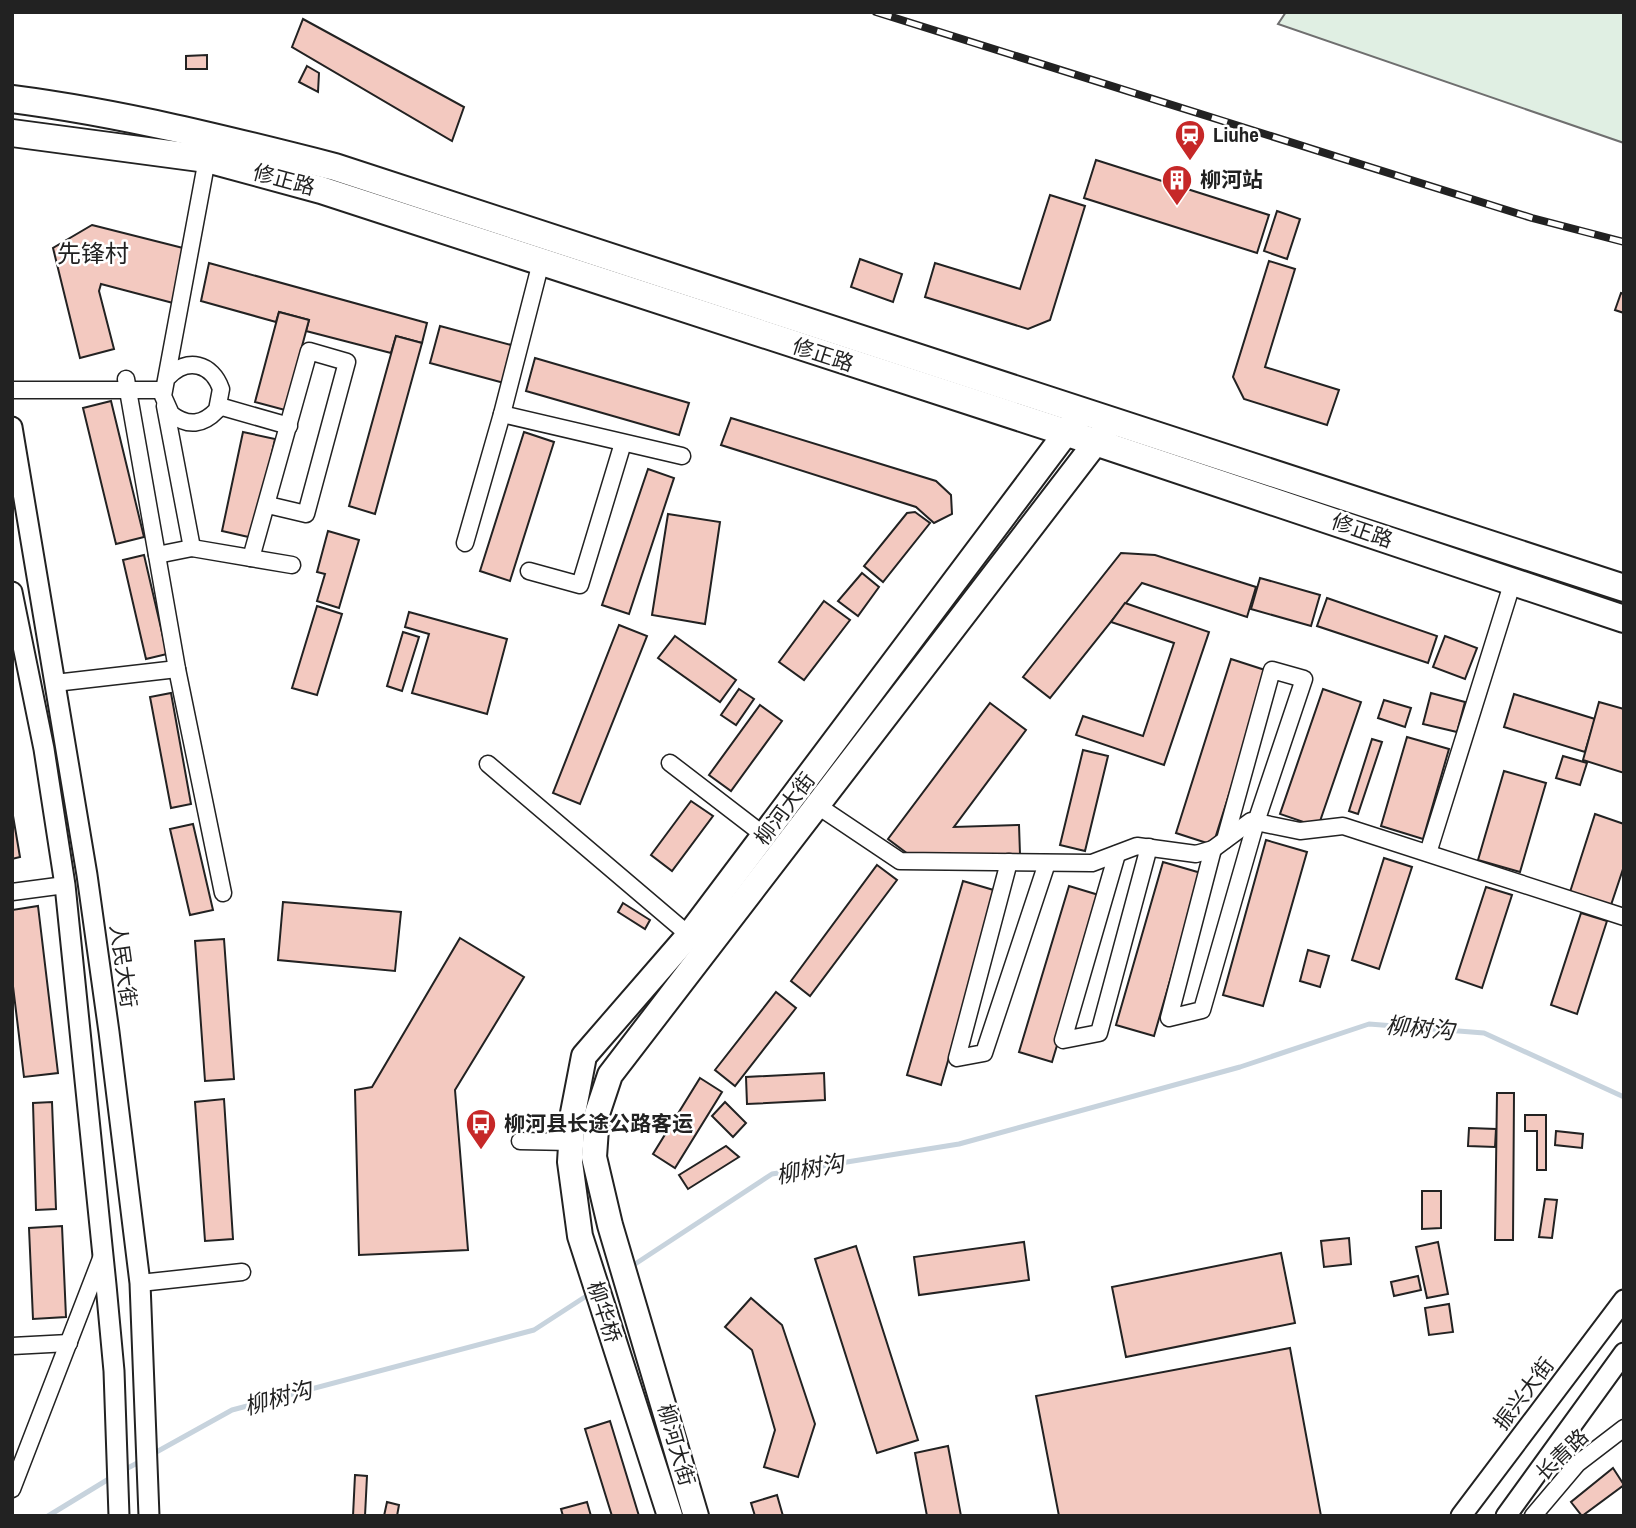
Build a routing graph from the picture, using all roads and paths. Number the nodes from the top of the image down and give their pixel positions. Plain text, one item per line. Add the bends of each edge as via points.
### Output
1 (12, 99) edge
2 (12, 133) edge
3 (207, 159) junction
4 (541, 262) junction
5 (127, 384) junction
6 (12, 390) edge
7 (165, 391) junction
8 (219, 406) junction
9 (1084, 410) junction
10 (502, 414) junction
11 (1112, 419) junction
12 (289, 426) junction
13 (12, 427) edge
14 (1064, 433) junction
15 (622, 443) junction
16 (1098, 443) junction
17 (682, 456) dead end
18 (268, 505) junction
19 (465, 543) dead end
20 (192, 548) junction
21 (157, 555) junction
22 (251, 558) junction
23 (292, 565) dead end
24 (529, 571) dead end
25 (1513, 582) junction
26 (1624, 588) edge
27 (12, 592) edge
28 (1624, 619) edge
29 (177, 669) junction
30 (55, 683) junction
31 (670, 763) dead end
32 (488, 764) dead end
33 (818, 806) junction
34 (1256, 822) junction
35 (765, 836) junction
36 (1219, 845) junction
37 (1149, 847) junction
38 (1428, 853) junction
39 (1117, 854) junction
40 (1009, 862) junction
41 (1047, 863) junction
42 (65, 885) junction
43 (12, 892) edge
44 (223, 893) dead end
45 (1624, 917) edge
46 (689, 936) junction
47 (520, 1141) dead end
48 (571, 1142) junction
49 (610, 1225) joint
50 (580, 1236) joint
51 (103, 1255) junction
52 (242, 1272) dead end
53 (140, 1283) junction
54 (1624, 1300) edge
55 (69, 1343) junction
56 (12, 1346) edge
57 (1624, 1353) edge
58 (656, 1375) joint
59 (629, 1389) joint
60 (1624, 1428) edge
61 (12, 1489) edge
62 (119, 1516) edge
63 (149, 1516) edge
64 (670, 1516) edge
65 (696, 1516) edge
66 (1461, 1516) edge
67 (1506, 1516) edge
68 (1533, 1516) edge

1 - 9 highway, 修正路 via 203,134 335,167
2 - 3 highway, 修正路
3 - 4 highway, 修正路 via 321,190
3 - 7 street
4 - 10 street
4 - 14 highway, 修正路
5 - 6 street
5 - 7 street
5 - 21 street
7 - 8 street via 179,421 190,424 210,418
7 - 8 street via 184,365 203,366 222,388
7 - 20 street
8 - 12 street
9 - 11 highway, 修正路
9 - 14 main road, 柳河大街
10 - 15 street
10 - 19 street
11 - 16 main road, 柳河大街
11 - 26 highway, 修正路
12 - 18 street
12 - 18 street via 309,352 347,362 306,514
13 - 30 street, 人民大街
14 - 16 highway, 修正路
14 - 35 main road, 柳河大街
15 - 17 street
15 - 24 street via 580,585
16 - 25 highway, 修正路
16 - 33 main road, 柳河大街
18 - 22 street
20 - 21 street
20 - 22 street
21 - 29 street
22 - 23 street
25 - 28 highway, 修正路
25 - 38 street
27 - 42 street via 44,749
29 - 30 street
29 - 44 street
30 - 53 street, 人民大街 via 88,875
31 - 35 street
32 - 46 street
33 - 40 street via 901,861
33 - 49 main road, 柳河大街 via 610,1075 597,1114 593,1157
34 - 36 street
34 - 36 street via 1304,679 1272,670
34 - 36 street via 1202,1010 1169,1018
34 - 38 street via 1300,831 1343,826
35 - 46 main road, 柳河大街
36 - 37 street via 1196,855
37 - 39 street via 1137,846
37 - 39 street via 1100,1033 1063,1040
38 - 45 street
39 - 41 street via 1092,863
40 - 41 street
40 - 41 street via 957,1058 984,1054
42 - 43 street
42 - 51 street
46 - 48 main road, 柳河大街 via 584,1056
47 - 48 street
48 - 50 main road, 柳河大街
49 - 58 main road, 柳华桥
50 - 59 main road, 柳华桥
51 - 55 street
51 - 62 street via 114,1371
52 - 53 street
53 - 63 street, 人民大街
54 - 66 street, 振兴大街
55 - 56 street
55 - 61 street
57 - 67 street
58 - 65 main road, 柳河大街
59 - 64 main road, 柳河大街
60 - 68 street, 长青路 via 1577,1464

